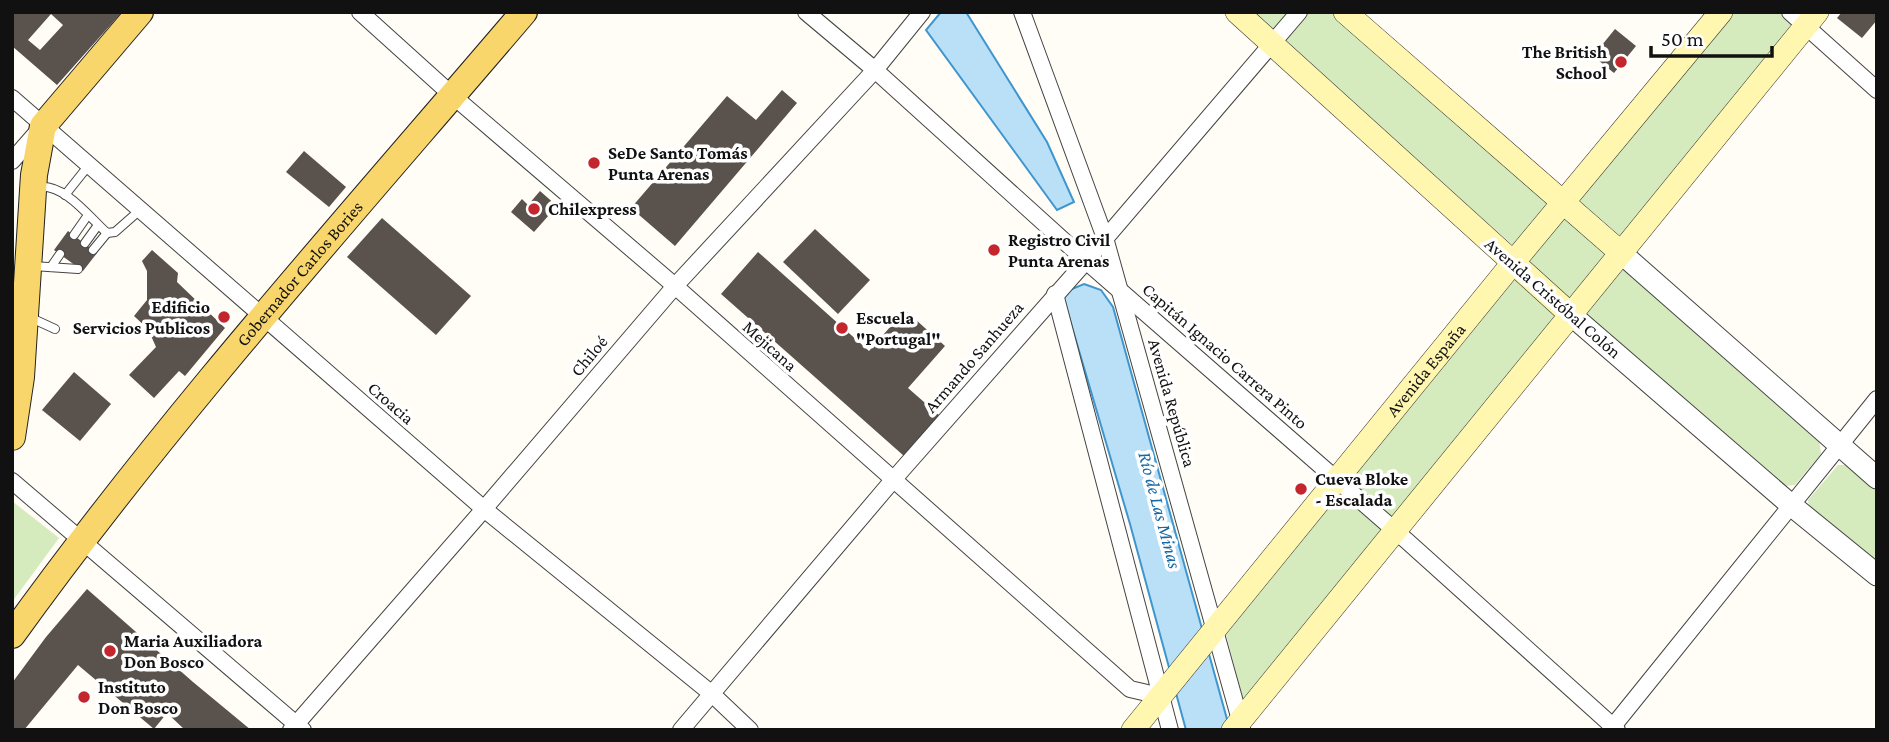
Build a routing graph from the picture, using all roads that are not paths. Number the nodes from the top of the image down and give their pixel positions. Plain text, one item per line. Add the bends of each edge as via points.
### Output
1 (140, 12) edge
2 (360, 12) edge
3 (524, 12) edge
4 (806, 12) edge
5 (922, 12) edge
6 (1022, 12) edge
7 (1237, 12) edge
8 (1299, 12) edge
9 (1345, 12) edge
10 (1721, 12) edge
11 (1804, 17) edge
12 (1272, 42) junction
13 (875, 70) junction
14 (1877, 90) edge
15 (453, 96) junction
16 (12, 98) edge
17 (43, 126) junction
18 (12, 161) edge
19 (89, 166) junction
20 (33, 190) junction
21 (65, 195) junction
22 (1564, 202) junction
23 (140, 210) junction
24 (88, 215) junction
25 (97, 225) junction
26 (107, 233) junction
27 (74, 235) dead end
28 (1105, 238) junction
29 (85, 243) dead end
30 (93, 250) dead end
31 (1620, 252) junction
32 (60, 254) dead end
33 (1086, 261) junction
34 (1512, 264) junction
35 (40, 267) junction
36 (78, 269) dead end
37 (675, 286) junction
38 (1122, 293) junction
39 (1055, 294) junction
40 (1570, 314) junction
41 (263, 317) junction
42 (19, 320) edge
43 (55, 329) dead end
44 (15, 396) edge
45 (1877, 399) edge
46 (12, 436) edge
47 (1839, 446) junction
48 (1877, 478) edge
49 (1337, 479) junction
50 (12, 481) edge
51 (893, 481) junction
52 (1791, 505) junction
53 (484, 509) junction
54 (1396, 531) junction
55 (81, 540) junction
56 (1877, 575) edge
57 (1212, 633) junction
58 (12, 635) edge
59 (1164, 691) junction
60 (712, 694) junction
61 (297, 728) edge
62 (1237, 728) edge
63 (1613, 729) edge
64 (681, 730) edge
65 (750, 730) edge
66 (1133, 730) edge
67 (1170, 730) edge

1 - 17 main road
2 - 15 street, Mejicana
3 - 15 main road, Gobernador Carlos Bories
4 - 13 street, Capitán Ignacio Carrera Pinto
5 - 13 street, Chiloé
6 - 28 street, Avenida República
7 - 12 main road, Avenida Cristóbal Colón
8 - 12 street, Armando Sanhueza
9 - 22 main road
10 - 22 main road, Avenida España
11 - 14 street
11 - 31 main road
12 - 28 street, Armando Sanhueza
12 - 34 main road, Avenida Cristóbal Colón
13 - 33 street, Capitán Ignacio Carrera Pinto
13 - 37 street, Chiloé
15 - 37 street, Mejicana
15 - 41 main road, Gobernador Carlos Bories
16 - 17 street, Croacia
17 - 18 street
17 - 19 street, Croacia
17 - 20 main road
19 - 21 lane
19 - 23 street, Croacia
20 - 21 lane via 47,186
20 - 35 main road
21 - 24 lane
22 - 31 main road
22 - 34 main road, Avenida España
23 - 26 lane via 116,232
23 - 41 street, Croacia
24 - 25 lane
24 - 27 lane
25 - 26 lane
25 - 29 lane
26 - 30 lane
28 - 33 street, Armando Sanhueza
28 - 38 street, Avenida República
31 - 40 main road
31 - 47 street
32 - 35 lane
33 - 38 street, Capitán Ignacio Carrera Pinto
33 - 39 street, Armando Sanhueza
34 - 40 main road, Avenida Cristóbal Colón
34 - 49 main road, Avenida España
35 - 36 lane
35 - 42 main road
37 - 51 street, Mejicana
37 - 53 street, Chiloé
38 - 49 street, Capitán Ignacio Carrera Pinto
38 - 57 street, Avenida República
39 - 51 street, Armando Sanhueza
39 - 59 street
40 - 52 street, Avenida Cristóbal Colón
40 - 54 main road
41 - 53 street, Croacia
41 - 55 main road, Gobernador Carlos Bories
42 - 43 lane
42 - 44 main road
44 - 46 main road
45 - 47 street
47 - 48 street
47 - 52 street
49 - 54 street, Capitán Ignacio Carrera Pinto
49 - 57 main road, Avenida España
50 - 55 street
51 - 59 street, Mejicana via 1130,689
51 - 60 street, Armando Sanhueza
52 - 56 street, Avenida Cristóbal Colón
52 - 63 street
53 - 60 street, Croacia
53 - 61 street, Chiloé
54 - 62 main road
54 - 63 street, Capitán Ignacio Carrera Pinto
55 - 58 main road, Gobernador Carlos Bories
55 - 61 street
57 - 59 main road, Avenida España
57 - 62 street, Avenida República
59 - 66 main road, Avenida España
59 - 67 street
60 - 64 street, Armando Sanhueza
60 - 65 street, Croacia

